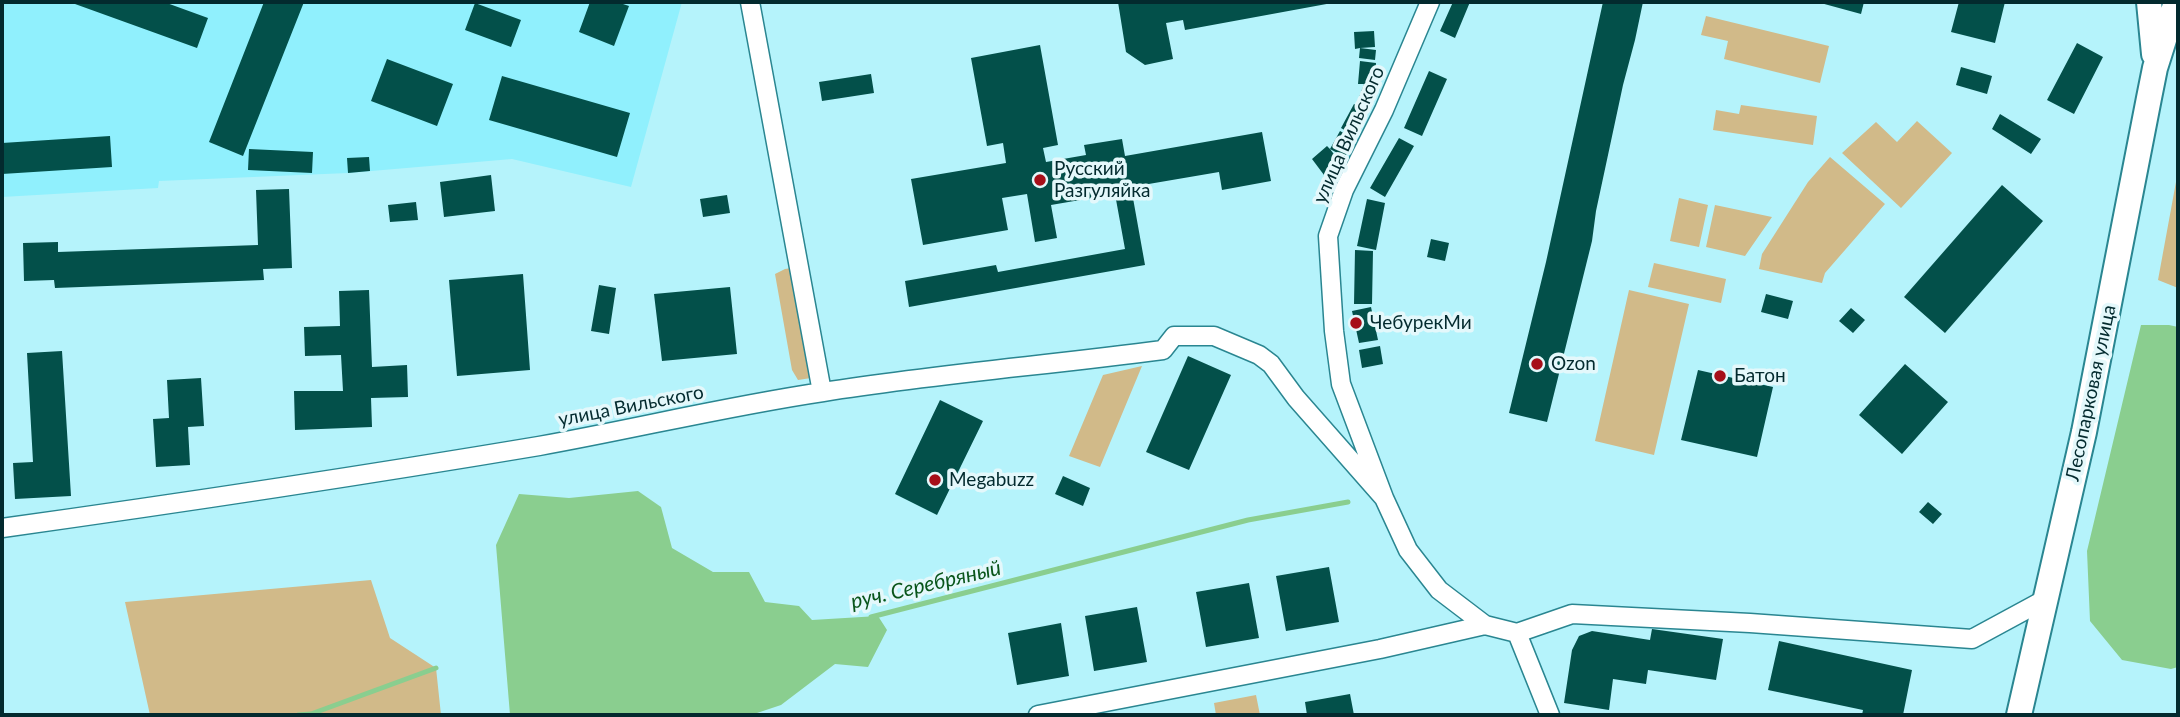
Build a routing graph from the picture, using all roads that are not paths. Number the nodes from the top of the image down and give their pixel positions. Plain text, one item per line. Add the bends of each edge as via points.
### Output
1 (750, 2) edge
2 (1430, 2) edge
3 (2149, 2) edge
4 (2176, 2) edge
5 (2155, 68) junction
6 (822, 392) junction
7 (1384, 498) junction
8 (2, 528) edge
9 (2044, 600) junction
10 (1485, 625) junction
11 (1517, 633) junction
12 (1038, 715) edge
13 (1550, 715) edge
14 (2019, 715) edge

1 - 6 street
2 - 7 street, улица Вильского via 1344,190 1328,236 1341,384
3 - 5 main road
4 - 5 main road
5 - 9 main road, Лесопарковая улица via 2090,404
6 - 7 street, улица Вильского via 1163,350 1174,336 1214,336 1271,364
6 - 8 street, улица Вильского via 514,450
7 - 10 street via 1408,550 1439,590
9 - 11 street via 1972,639 1572,614
9 - 14 main road, Лесопарковая улица
10 - 11 street
10 - 12 street
11 - 13 street

